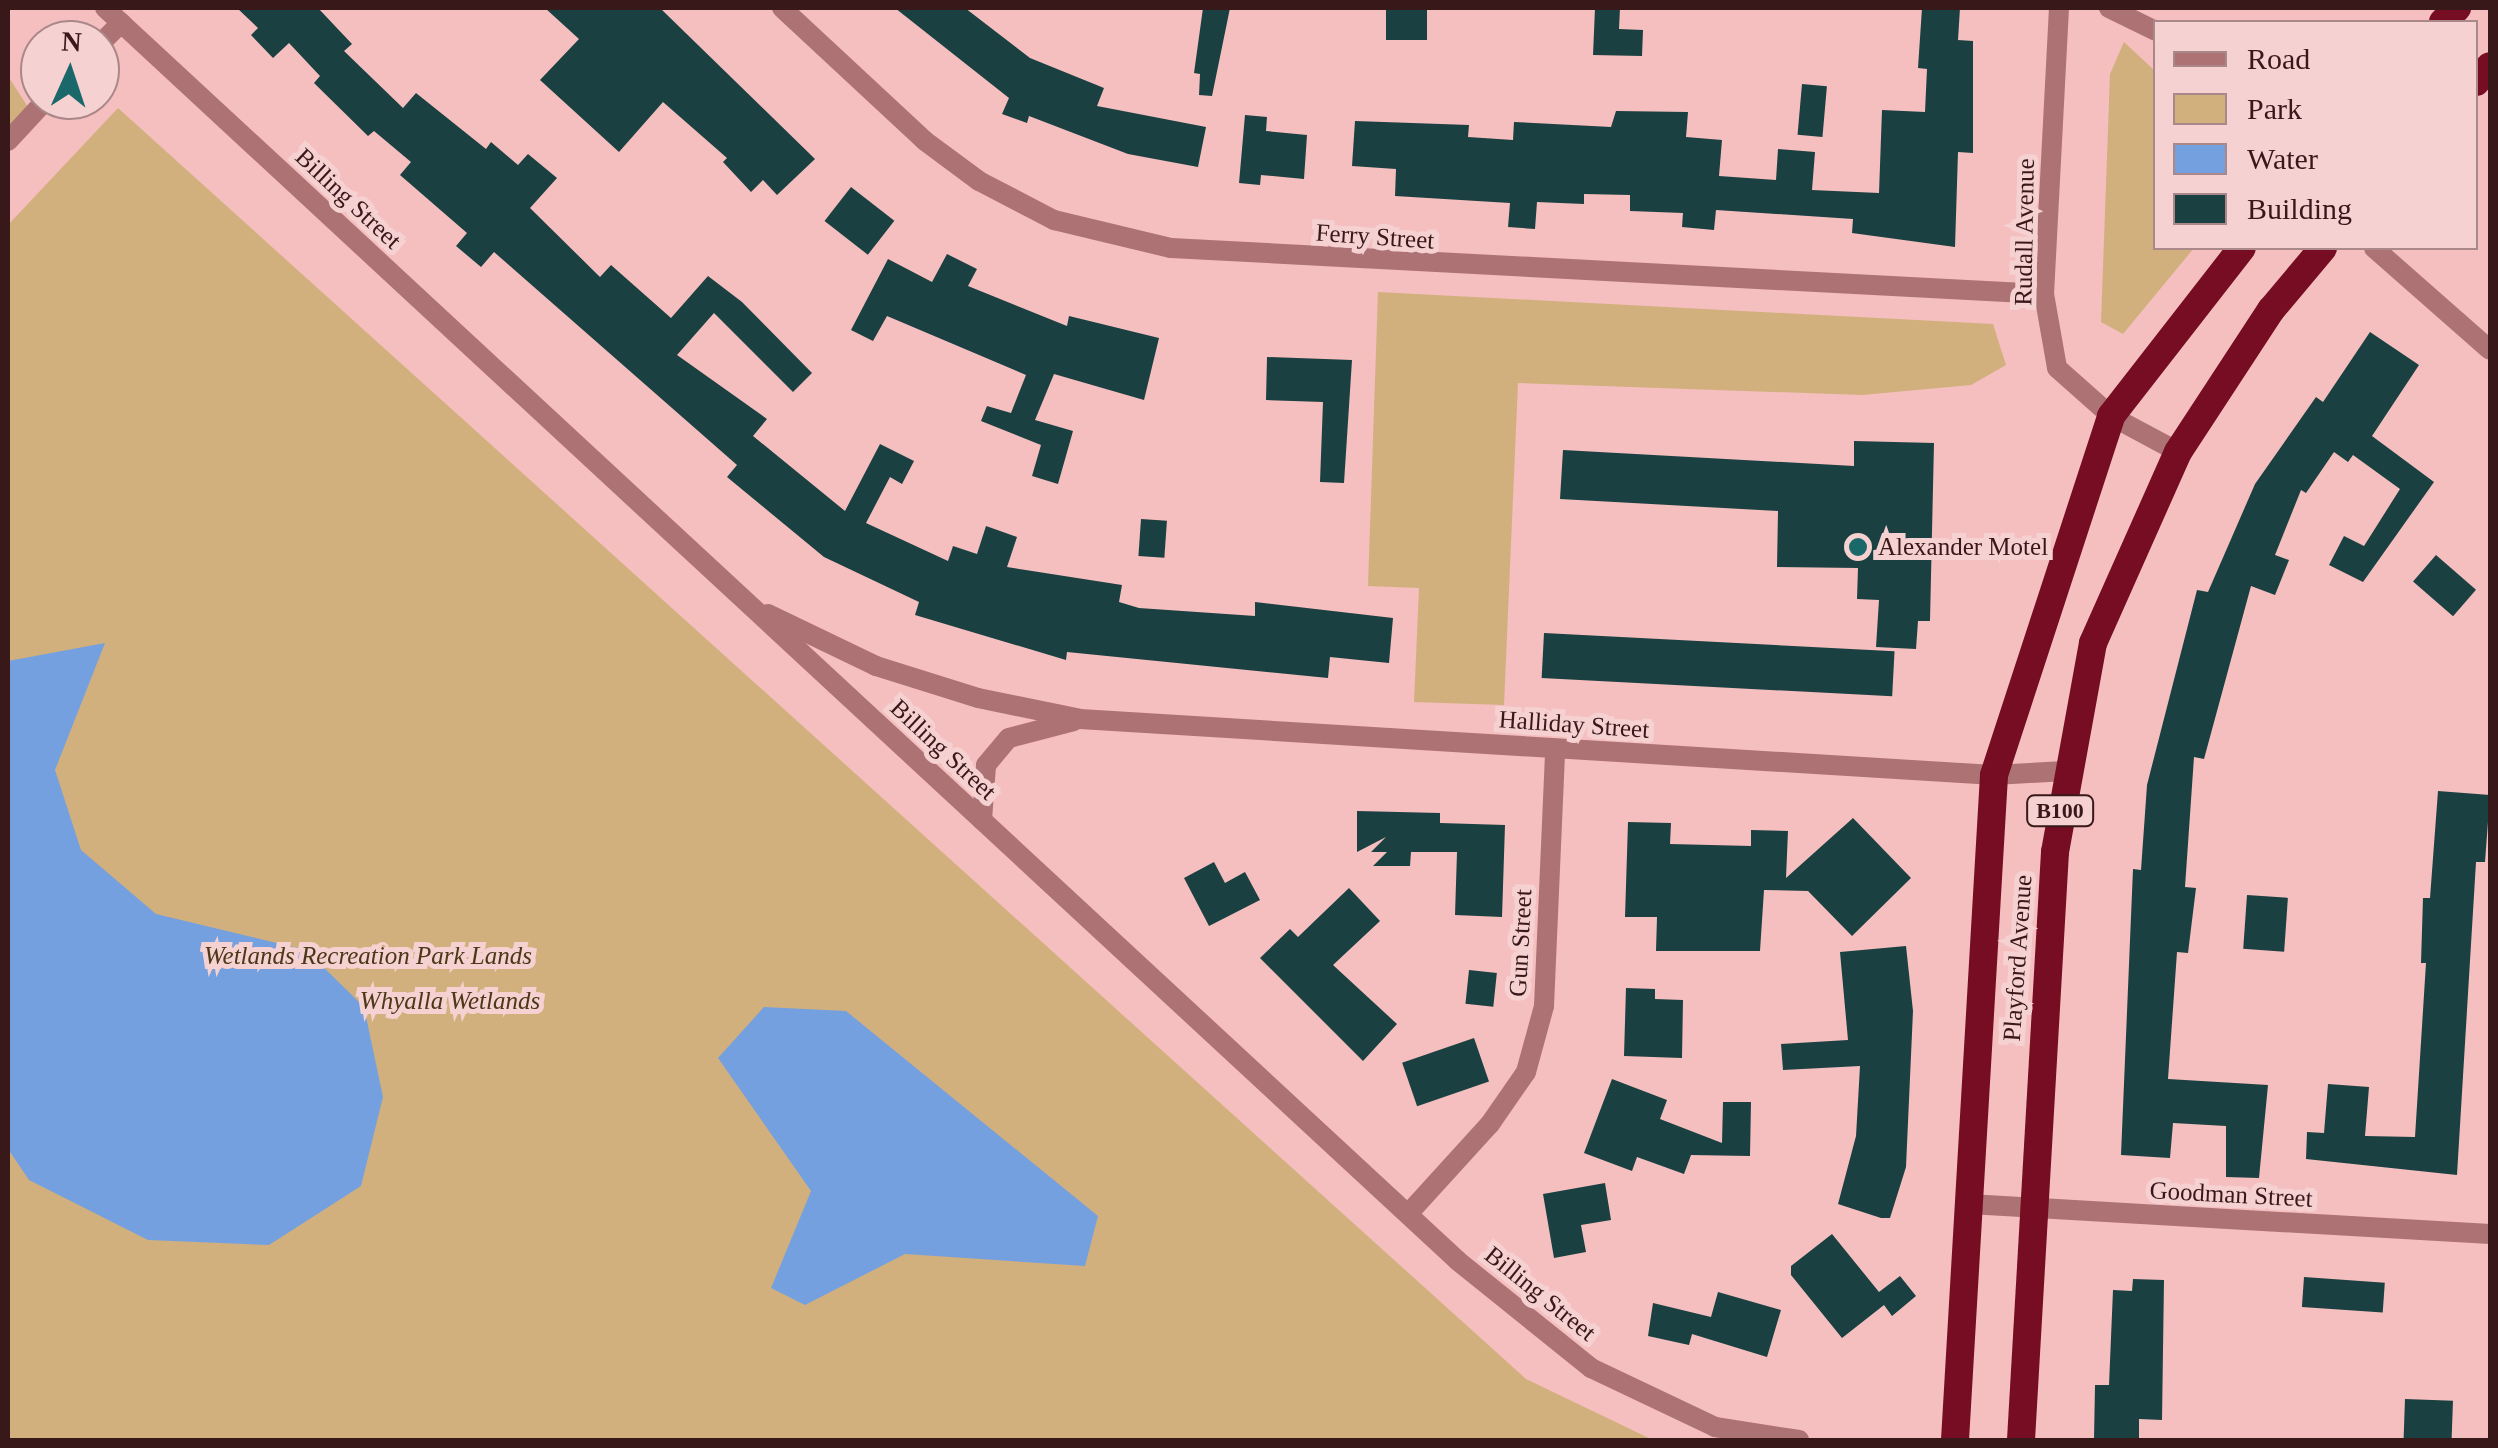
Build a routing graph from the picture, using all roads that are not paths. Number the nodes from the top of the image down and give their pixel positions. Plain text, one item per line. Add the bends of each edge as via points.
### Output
1 (782, 8) edge
2 (2059, 8) edge
3 (2109, 8) edge
4 (113, 15) edge
5 (2153, 30) edge
6 (27, 120) edge
7 (8, 141) edge
8 (2240, 250) edge
9 (2322, 250) edge
10 (2376, 250) edge
11 (2044, 294) junction
12 (2490, 350) edge
13 (2110, 416) junction
14 (2178, 452) junction
15 (750, 606) junction
16 (1080, 719) junction
17 (1555, 748) junction
18 (2065, 771) junction
19 (1994, 776) junction
20 (982, 820) junction
21 (1969, 1204) junction
22 (2032, 1209) junction
23 (1408, 1214) junction
24 (2490, 1234) edge
25 (1799, 1440) edge
26 (1955, 1440) edge
27 (2021, 1440) edge

1 - 11 street, Ferry Street via 925,141 979,181 1054,220 1171,248
2 - 11 street, Rudall Avenue
3 - 5 street
4 - 15 street, Billing Street
6 - 7 street
8 - 13 highway, Playford Avenue / B100
9 - 14 highway, Playford Avenue / B100 via 2271,310
10 - 12 street
11 - 13 street, Rudall Avenue via 2057,368
13 - 14 street, Rudall Avenue
13 - 19 highway, Playford Avenue / B100
14 - 18 highway, Playford Avenue / B100 via 2093,643
15 - 16 street, Halliday Street via 876,666
15 - 20 street, Billing Street
16 - 17 street, Halliday Street
16 - 20 street, Halliday Street via 1010,738 986,765
17 - 19 street, Halliday Street
17 - 23 street, Gun Street via 1544,1006 1526,1072 1490,1124
18 - 19 street, Halliday Street
18 - 22 highway, Playford Avenue / B100
19 - 21 highway, Playford Avenue / B100
20 - 23 street, Billing Street
21 - 22 street, Goodman Street
21 - 26 highway, Playford Avenue / B100
22 - 24 street, Goodman Street
22 - 27 highway, Playford Avenue / B100
23 - 25 street, Billing Street via 1590,1368 1715,1427

